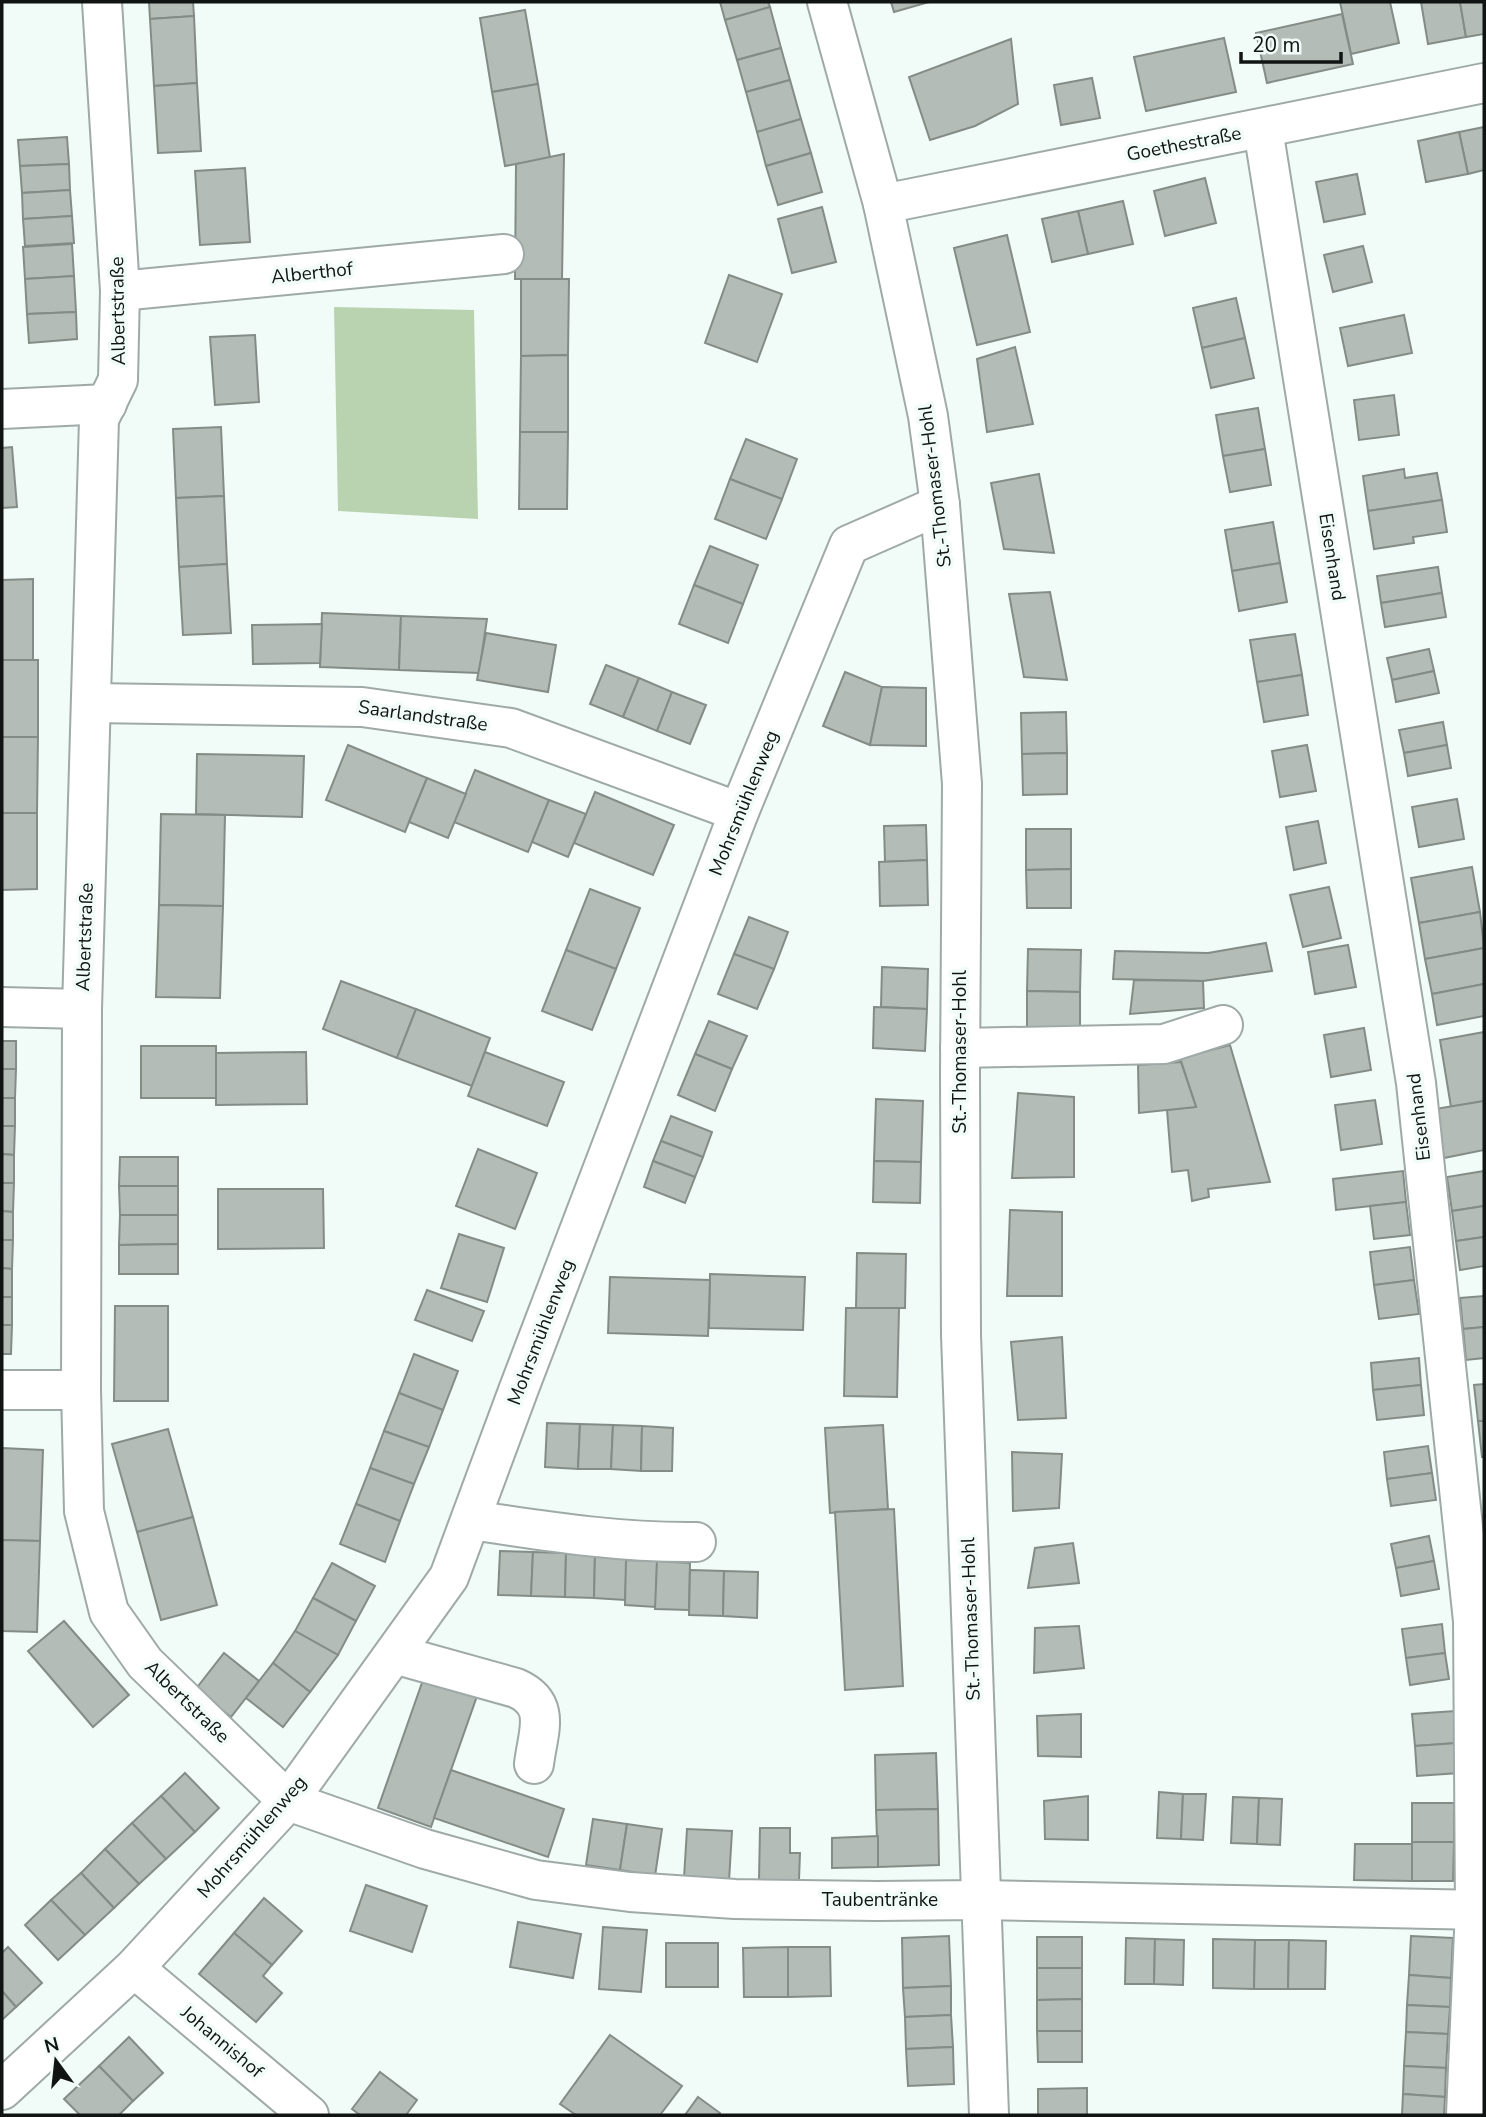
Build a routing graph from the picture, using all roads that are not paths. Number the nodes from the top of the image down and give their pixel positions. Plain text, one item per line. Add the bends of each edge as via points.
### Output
1 (102, 2) edge
2 (827, 2) edge
3 (1484, 83) edge
4 (1263, 129) junction
5 (883, 204) junction
6 (504, 254) dead end
7 (120, 291) junction
8 (107, 404) junction
9 (2, 409) edge
10 (940, 505) junction
11 (92, 703) junction
12 (739, 812) junction
13 (2, 1007) edge
14 (82, 1009) junction
15 (1223, 1025) dead end
16 (960, 1048) junction
17 (2, 1390) edge
18 (81, 1390) junction
19 (471, 1520) junction
20 (696, 1542) dead end
21 (394, 1654) junction
22 (534, 1764) dead end
23 (288, 1801) junction
24 (980, 1900) junction
25 (1480, 1909) edge
26 (134, 1968) junction
27 (2, 2090) edge
28 (309, 2115) edge
29 (989, 2115) edge
30 (1466, 2115) edge

1 - 7 street, Albertstraße
2 - 5 street, St.-Thomaser-Hohl
3 - 4 street, Goethestraße
4 - 5 street, Goethestraße
4 - 25 street, Eisenhand via 1416,1083 1473,1621
5 - 10 street, St.-Thomaser-Hohl via 928,416
6 - 7 street, Alberthof
7 - 8 street, Albertstraße via 118,380
8 - 9 street
8 - 11 street, Albertstraße via 100,419
10 - 12 street, Mohrsmühlenweg via 849,545
10 - 16 street, St.-Thomaser-Hohl via 962,785
11 - 12 street, Saarlandstraße via 362,707 511,729
11 - 14 street, Albertstraße
12 - 19 street, Mohrsmühlenweg
13 - 14 street
14 - 18 street, Albertstraße
15 - 16 street via 1164,1044
16 - 24 street, St.-Thomaser-Hohl via 961,1335
17 - 18 street
18 - 23 street, Albertstraße via 84,1511 109,1612 145,1663
19 - 20 street via 564,1534
19 - 21 street, Mohrsmühlenweg via 449,1577
21 - 22 street via 530,1694 541,1711
21 - 23 street, Mohrsmühlenweg
23 - 24 street, Taubentränke via 425,1849 536,1880 735,1899
23 - 26 street, Mohrsmühlenweg
24 - 25 street, Taubentränke
24 - 29 street, St.-Thomaser-Hohl
25 - 30 street, Eisenhand
26 - 27 street, Mohrsmühlenweg
26 - 28 street, Johannishof

